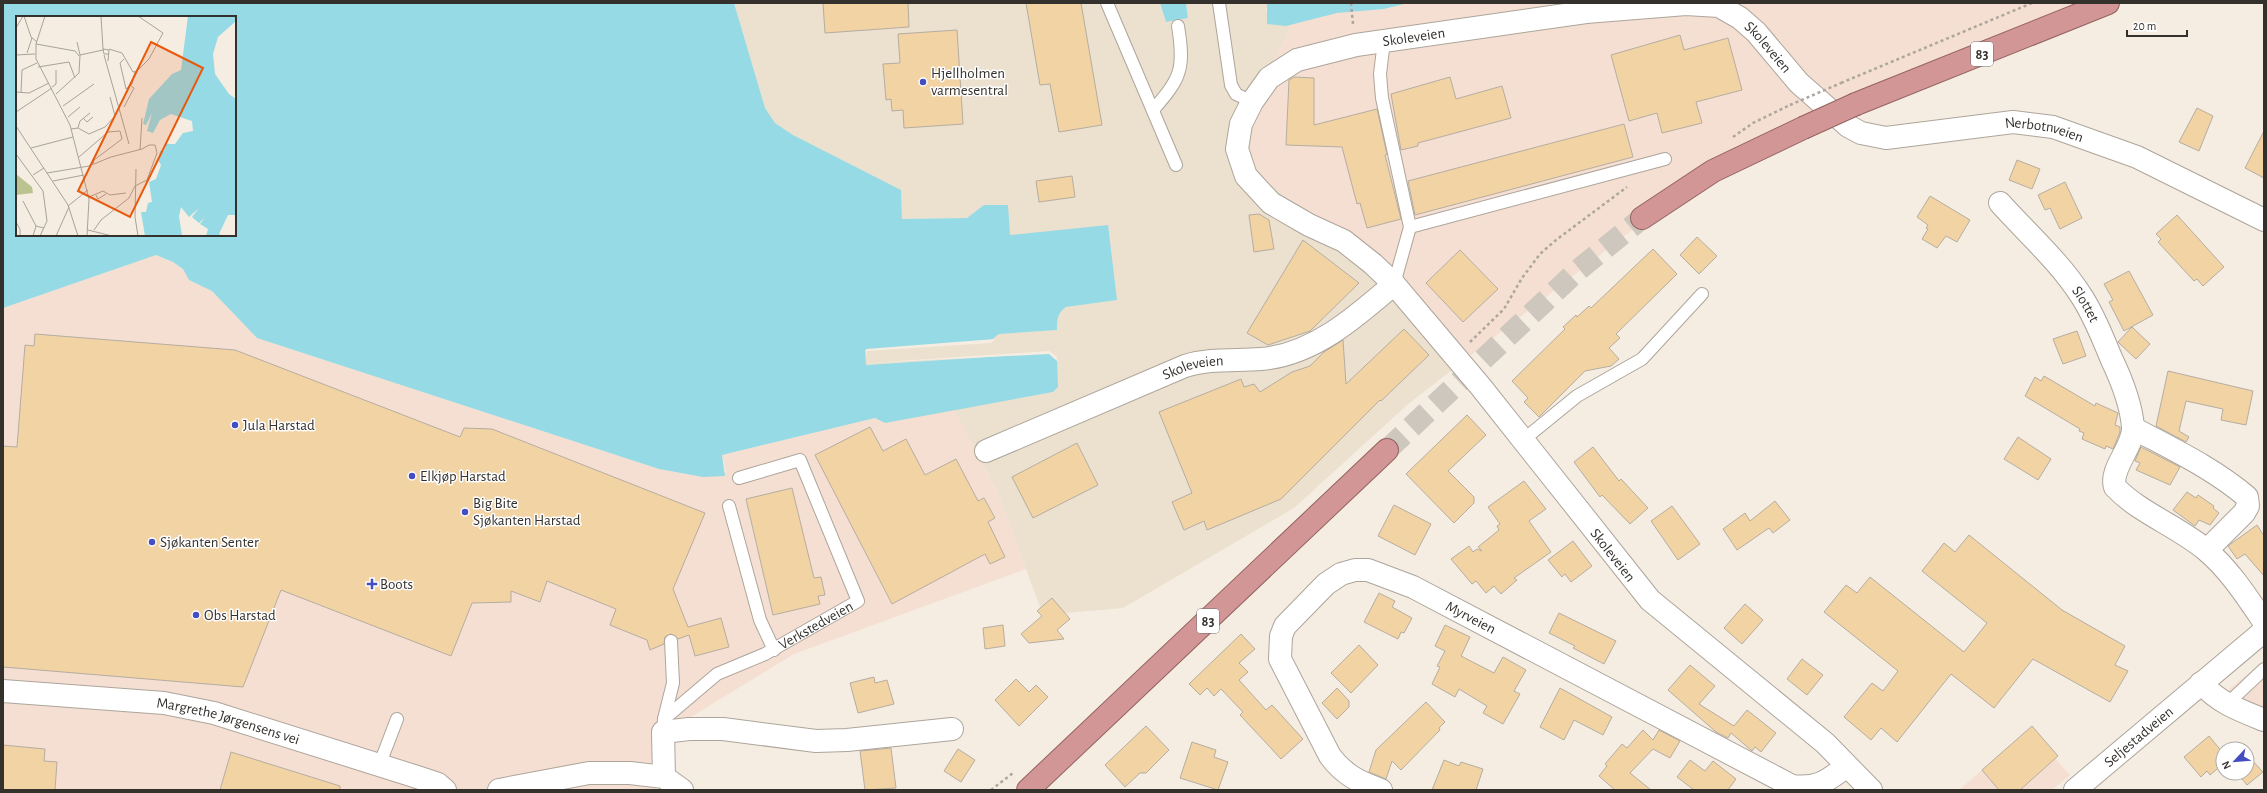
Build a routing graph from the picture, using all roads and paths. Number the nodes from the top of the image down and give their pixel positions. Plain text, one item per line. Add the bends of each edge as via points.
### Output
1 (1107, 3) edge
2 (1219, 3) edge
3 (1351, 3) edge
4 (2032, 3) edge
5 (2108, 3) edge
6 (1352, 12) dead end
7 (1178, 26) dead end
8 (1384, 41) junction
9 (1818, 101) joint
10 (1252, 102) junction
11 (1153, 110) junction
12 (1728, 140) dead end
13 (1665, 159) dead end
14 (1176, 166) dead end
15 (1629, 186) dead end
16 (2000, 203) dead end
17 (1642, 218) tunnel mouth
18 (2264, 220) edge
19 (1410, 227) junction
20 (1394, 284) junction
21 (1702, 294) dead end
22 (1456, 356) junction
23 (2133, 428) junction
24 (1523, 440) junction
25 (1387, 450) tunnel mouth
26 (986, 451) dead end
27 (739, 478) dead end
28 (729, 506) dead end
29 (2207, 550) junction
30 (2264, 622) edge
31 (2264, 631) edge
32 (671, 641) dead end
33 (774, 650) junction
34 (2264, 669) edge
35 (2201, 683) junction
36 (3, 691) edge
37 (2226, 705) junction
38 (397, 719) dead end
39 (2264, 720) edge
40 (664, 726) junction
41 (952, 729) dead end
42 (379, 766) junction
43 (1847, 766) junction
44 (664, 777) junction
45 (445, 790) edge
46 (499, 790) edge
47 (682, 790) edge
48 (1028, 790) edge
49 (1381, 790) edge
50 (1871, 790) edge
51 (2075, 790) edge

1 - 11 lane
2 - 10 lane via 1231,85 1236,94
3 - 6 path
4 - 12 path, bridge via 1841,83 1753,123
5 - 17 highway, 83, bridge via 1856,104 1803,128 1713,171
7 - 11 lane via 1182,47 1181,70 1173,87
8 - 9 street, Skoleveien via 1586,12 1686,4 1719,6 1740,18 1756,32 1799,83
8 - 10 street, Skoleveien via 1356,45 1297,60 1269,78
8 - 19 lane via 1380,74 1382,98
9 - 18 street, Nerbotnveien via 1848,126 1871,137 1886,138 2013,122 2053,126 2137,157
10 - 20 street, Skoleveien via 1241,124 1238,149 1246,176 1271,203 1344,241
11 - 14 lane
13 - 19 lane
15 - 22 path via 1540,254 1504,309
16 - 23 street, Slottet via 2082,296 2094,317 2122,382
19 - 20 lane
20 - 22 street, Skoleveien
20 - 26 street, Skoleveien via 1359,314 1320,340 1262,359 1209,360 1185,366
21 - 24 lane via 1642,359 1577,396
22 - 24 street, Skoleveien
23 - 29 street, Slottet via 2131,440 2114,476 2115,487
23 - 29 street via 2194,460 2247,497 2248,506 2244,512
24 - 43 street, Skoleveien via 1650,600 1825,743
25 - 48 highway, 83
27 - 33 lane, Verkstedveien via 800,460 858,601
28 - 33 lane via 760,620
29 - 30 street, Slottet
31 - 35 street, Seljestadveien
32 - 40 lane via 673,683
33 - 40 lane, Verkstedveien via 717,674
34 - 37 lane
35 - 37 street via 2211,695
35 - 51 street, Seljestadveien
36 - 42 street, Margrethe Jørgensens vei via 171,704 214,713
37 - 39 street
38 - 42 lane
40 - 41 street via 689,729 723,728 816,741
40 - 44 street
42 - 45 street, Margrethe Jørgensens vei via 438,784
43 - 49 street, Myrveien via 1829,780 1809,788 1792,786 1413,587 1368,570 1355,570 1341,574 1326,584 1285,626 1281,636 1280,659 1330,756 1356,781
43 - 50 street, Skoleveien
44 - 46 street via 630,773 589,773
44 - 47 street

